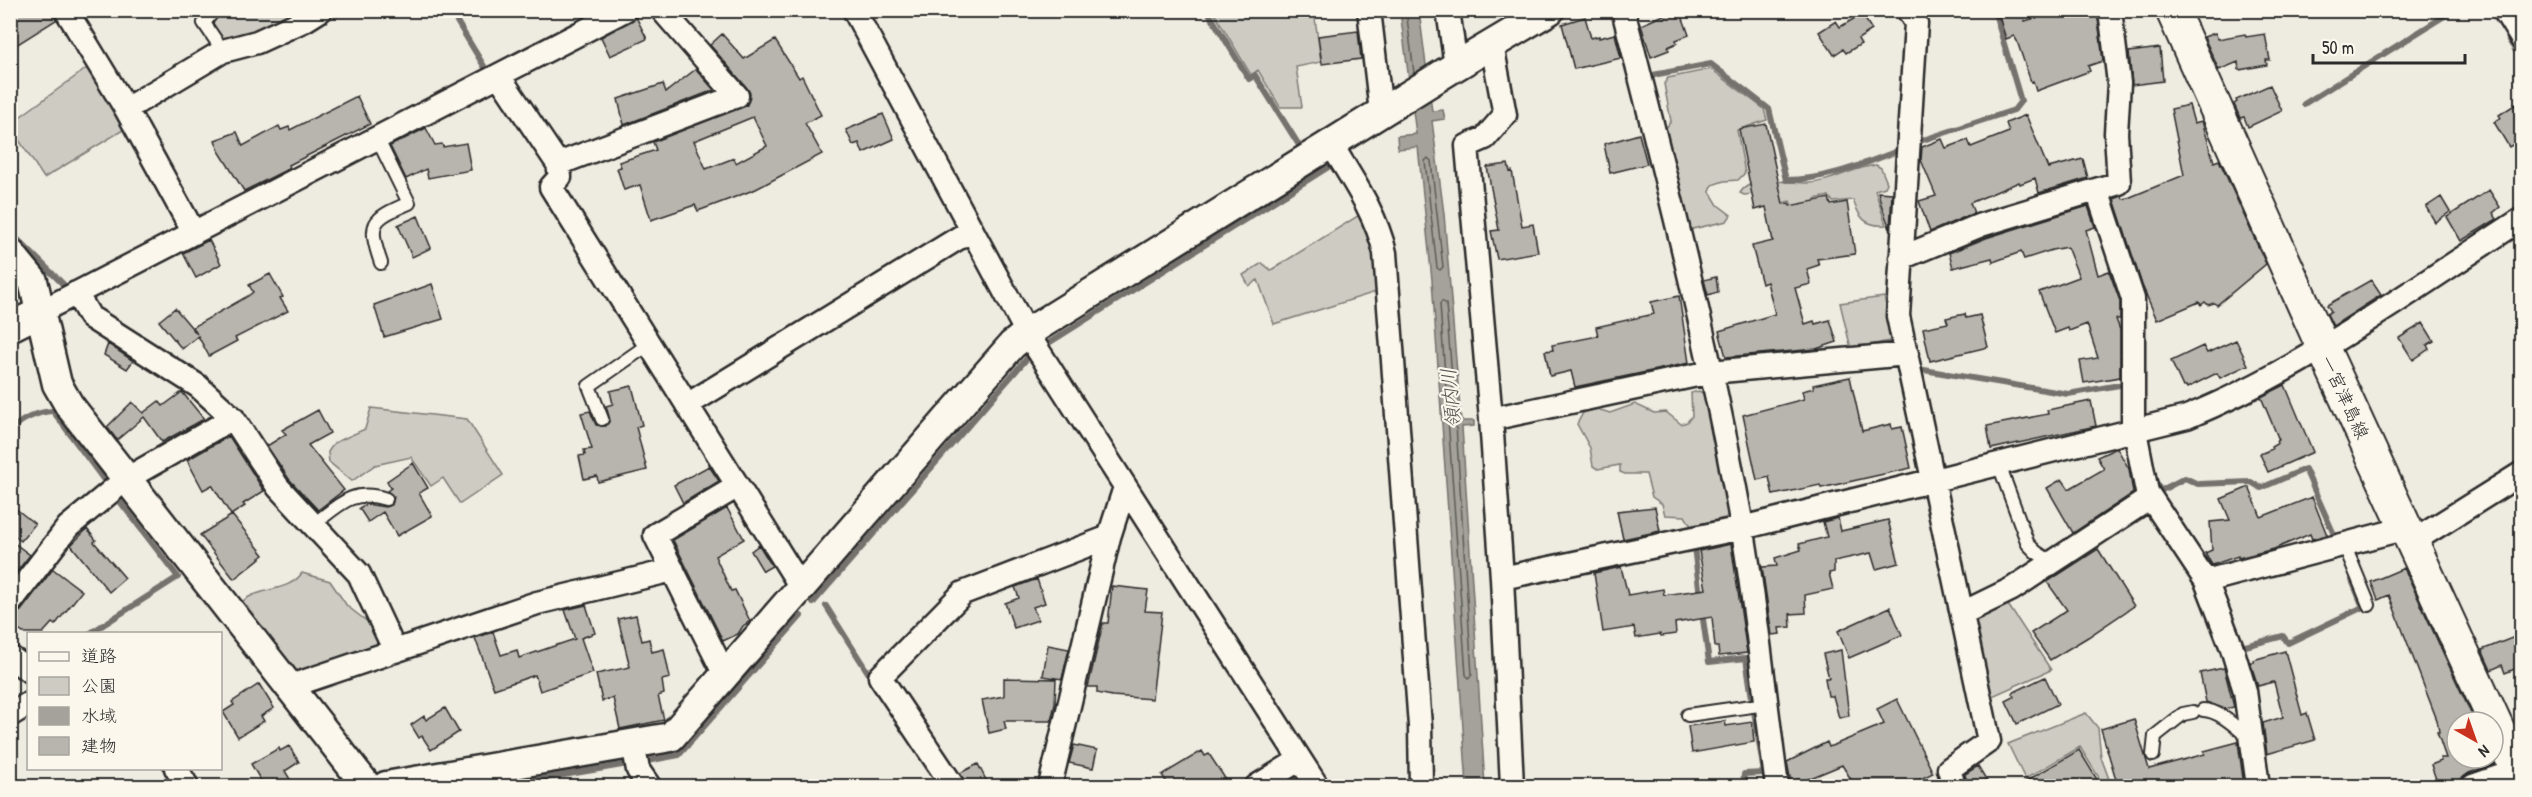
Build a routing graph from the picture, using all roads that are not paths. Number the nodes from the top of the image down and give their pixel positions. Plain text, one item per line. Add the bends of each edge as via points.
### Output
1 (66, 10) edge
2 (214, 10) edge
3 (625, 10) edge
4 (662, 10) edge
5 (854, 10) edge
6 (1369, 10) edge
7 (1448, 10) edge
8 (1550, 10) edge
9 (1623, 10) edge
10 (1908, 10) edge
11 (2110, 10) edge
12 (2172, 10) edge
13 (2504, 10) edge
14 (309, 14) edge
15 (2522, 39) edge
16 (1492, 45) junction
17 (223, 51) junction
18 (1453, 68) junction
19 (499, 76) junction
20 (126, 109) junction
21 (1384, 110) junction
22 (377, 138) junction
23 (1331, 144) junction
24 (558, 164) junction
25 (2097, 190) junction
26 (2522, 219) edge
27 (970, 231) junction
28 (194, 233) junction
29 (10, 253) edge
30 (1901, 258) junction
31 (381, 263) dead end
32 (76, 293) junction
33 (40, 312) junction
34 (10, 327) edge
35 (1027, 333) junction
36 (649, 344) junction
37 (2323, 348) junction
38 (1907, 354) junction
39 (1711, 372) junction
40 (687, 405) junction
41 (233, 418) junction
42 (602, 419) dead end
43 (1491, 419) junction
44 (2134, 431) junction
45 (1999, 465) junction
46 (2522, 473) edge
47 (126, 479) junction
48 (1934, 482) junction
49 (738, 486) junction
50 (1125, 487) junction
51 (2150, 498) junction
52 (386, 499) dead end
53 (313, 525) junction
54 (1742, 528) junction
55 (2409, 535) junction
56 (1108, 537) junction
57 (2344, 544) junction
58 (2053, 563) junction
59 (673, 570) junction
60 (1502, 578) junction
61 (2206, 581) junction
62 (801, 587) junction
63 (10, 603) edge
64 (2369, 605) dead end
65 (1962, 611) junction
66 (395, 651) junction
67 (10, 657) edge
68 (27, 669) edge
69 (725, 675) junction
70 (288, 687) junction
71 (1766, 704) junction
72 (27, 705) edge
73 (10, 715) edge
74 (1688, 716) dead end
75 (2252, 740) junction
76 (633, 743) junction
77 (2153, 755) dead end
78 (1299, 760) junction
79 (177, 770) edge
80 (2520, 774) edge
81 (187, 786) edge
82 (367, 786) edge
83 (386, 786) edge
84 (649, 786) edge
85 (953, 786) edge
86 (1050, 786) edge
87 (1257, 786) edge
88 (1317, 786) edge
89 (1421, 786) edge
90 (1512, 786) edge
91 (1777, 786) edge
92 (1954, 786) edge
93 (2258, 786) edge
94 (2474, 786) edge

1 - 20 street
2 - 17 lane via 204,23
3 - 19 street
4 - 24 street via 737,96
5 - 27 street
6 - 21 street
7 - 18 street
8 - 16 street
9 - 39 street via 1667,178
10 - 30 street via 1916,23
11 - 25 street via 2119,83 2119,183
12 - 37 main road, 一宮津島線
13 - 15 street
14 - 17 street via 256,42
16 - 18 street
16 - 43 street via 1505,115 1485,138 1467,146
17 - 20 street
18 - 21 street
19 - 22 street
19 - 24 street
20 - 28 street
21 - 23 street
22 - 28 street
22 - 31 lane via 409,203 380,215 374,227
23 - 35 street
23 - 89 street via 1380,230 1385,253 1420,726
24 - 36 street via 560,177 551,187
25 - 30 street via 1981,225
25 - 44 street via 2133,299
26 - 37 street
27 - 35 street
27 - 40 street
28 - 32 street
29 - 33 street via 33,281
30 - 38 street via 1898,316
32 - 33 street
32 - 41 street via 90,317 198,386
33 - 34 street
33 - 47 street via 63,396
35 - 50 street
35 - 62 street via 1012,345
36 - 40 street
36 - 42 lane via 589,386
37 - 44 street via 2237,397 2187,417
37 - 55 main road, 一宮津島線
38 - 39 street
38 - 48 street
39 - 43 street
39 - 54 street
40 - 49 street
41 - 47 street
41 - 53 street via 278,487
43 - 60 street
44 - 45 street
44 - 51 street
45 - 48 street
45 - 58 lane via 2028,544
46 - 55 street
47 - 63 street via 68,527
47 - 70 street
48 - 54 street
48 - 65 street
49 - 59 street via 655,535
49 - 62 street
50 - 56 street
50 - 78 street
51 - 58 street
51 - 61 street
52 - 53 lane via 372,494 349,497
53 - 66 street via 358,574
54 - 60 street
54 - 71 street
55 - 57 street
55 - 80 main road, 一宮津島線
56 - 85 street via 963,593 880,677
56 - 86 street
57 - 61 street
57 - 64 lane
58 - 65 street via 2012,589
59 - 66 street via 537,603
59 - 69 street
60 - 90 street
61 - 75 street via 2232,648
62 - 69 street
65 - 92 street via 1989,741 1949,769
66 - 70 street
67 - 68 street
69 - 76 street via 671,737
70 - 82 street
71 - 74 lane
71 - 91 street
72 - 73 street
75 - 77 lane via 2221,716 2198,711 2183,714 2155,736
75 - 93 street
76 - 83 street
76 - 84 street via 638,770
78 - 87 street
78 - 88 street
79 - 81 street
80 - 94 street

